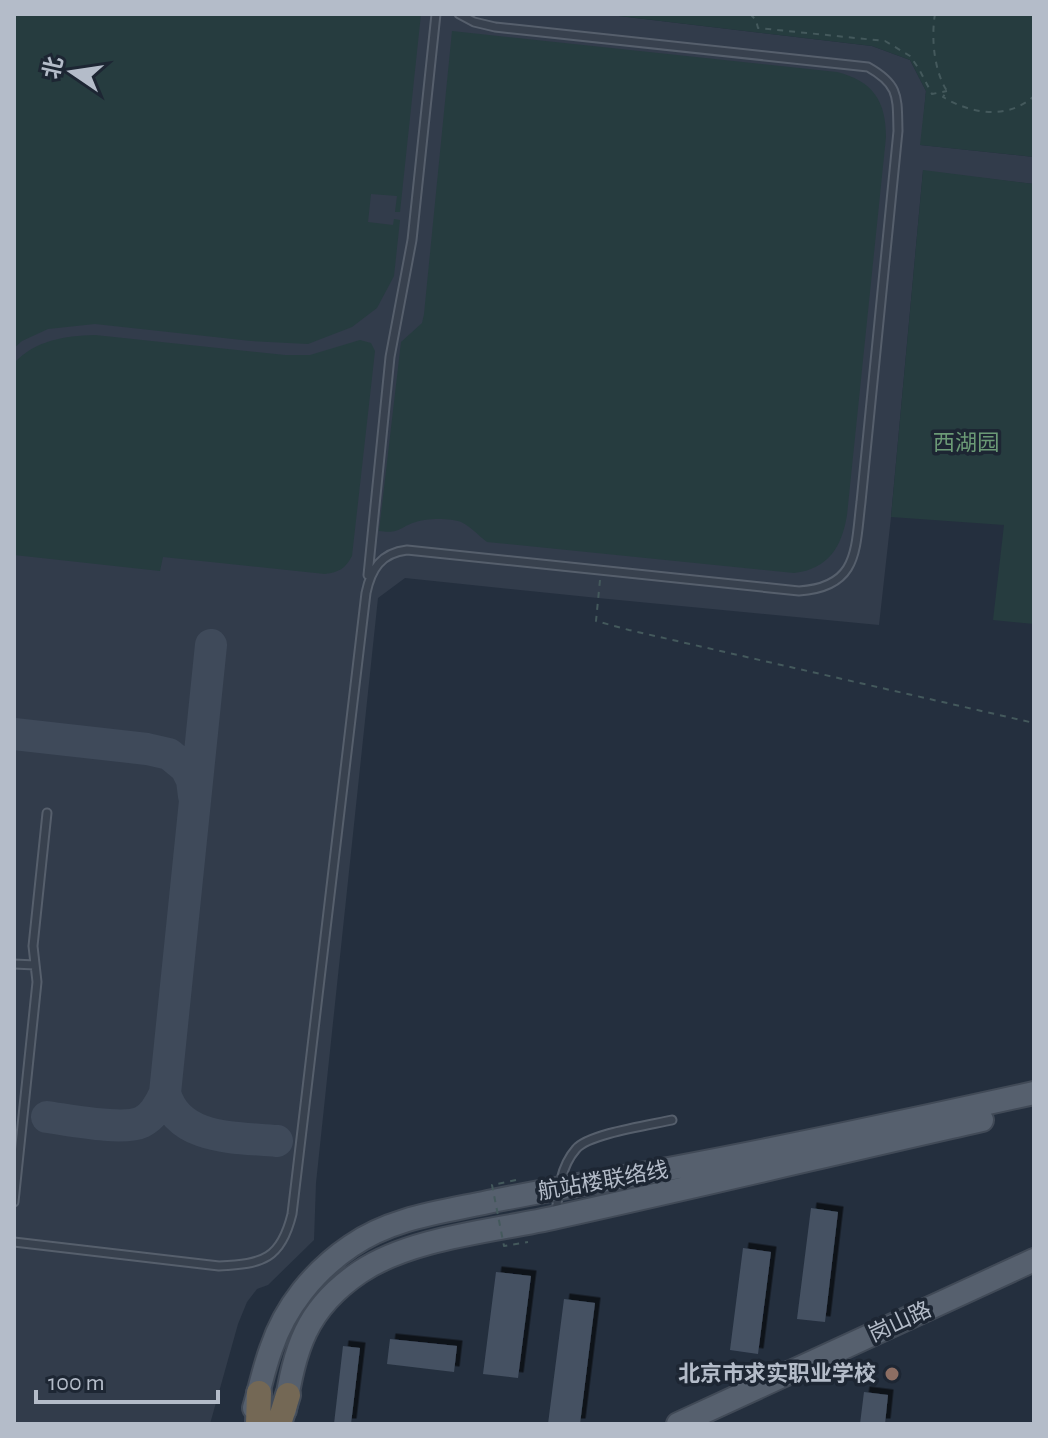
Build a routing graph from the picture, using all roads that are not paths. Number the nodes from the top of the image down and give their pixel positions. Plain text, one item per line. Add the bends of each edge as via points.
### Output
1 (436, 14) edge
2 (459, 14) edge
3 (366, 593) junction
4 (47, 813) dead end
5 (14, 964) edge
6 (35, 965) junction
7 (1034, 1093) edge
8 (1034, 1108) edge
9 (672, 1120) dead end
10 (15, 1185) edge
11 (559, 1187) junction
12 (14, 1202) edge
13 (556, 1218) junction
14 (14, 1242) edge
15 (1034, 1260) edge
16 (259, 1393) junction
17 (288, 1395) joint
18 (249, 1424) edge
19 (258, 1424) edge
20 (281, 1424) edge
21 (678, 1424) edge

1 - 3 lane via 410,258 390,357
2 - 3 lane via 495,27 868,67 886,78 895,93 898,131 856,542 839,580 799,591 402,550 377,563
3 - 14 lane via 292,1214 278,1249 262,1260 219,1266
4 - 6 lane
5 - 6 lane
6 - 10 lane
7 - 11 main road, 航站楼联络线 via 801,1144
8 - 13 main road, 航站楼联络线
9 - 11 lane via 584,1142 568,1161
10 - 12 lane
11 - 13 lane
11 - 16 main road, 航站楼联络线 via 418,1217 348,1248 319,1271 290,1308 271,1348
13 - 17 main road, 航站楼联络线 via 425,1243 362,1270 313,1318 296,1354
15 - 21 main road, 岗山路
16 - 18 main road, 航站楼联络线
16 - 19 highway
17 - 20 highway

